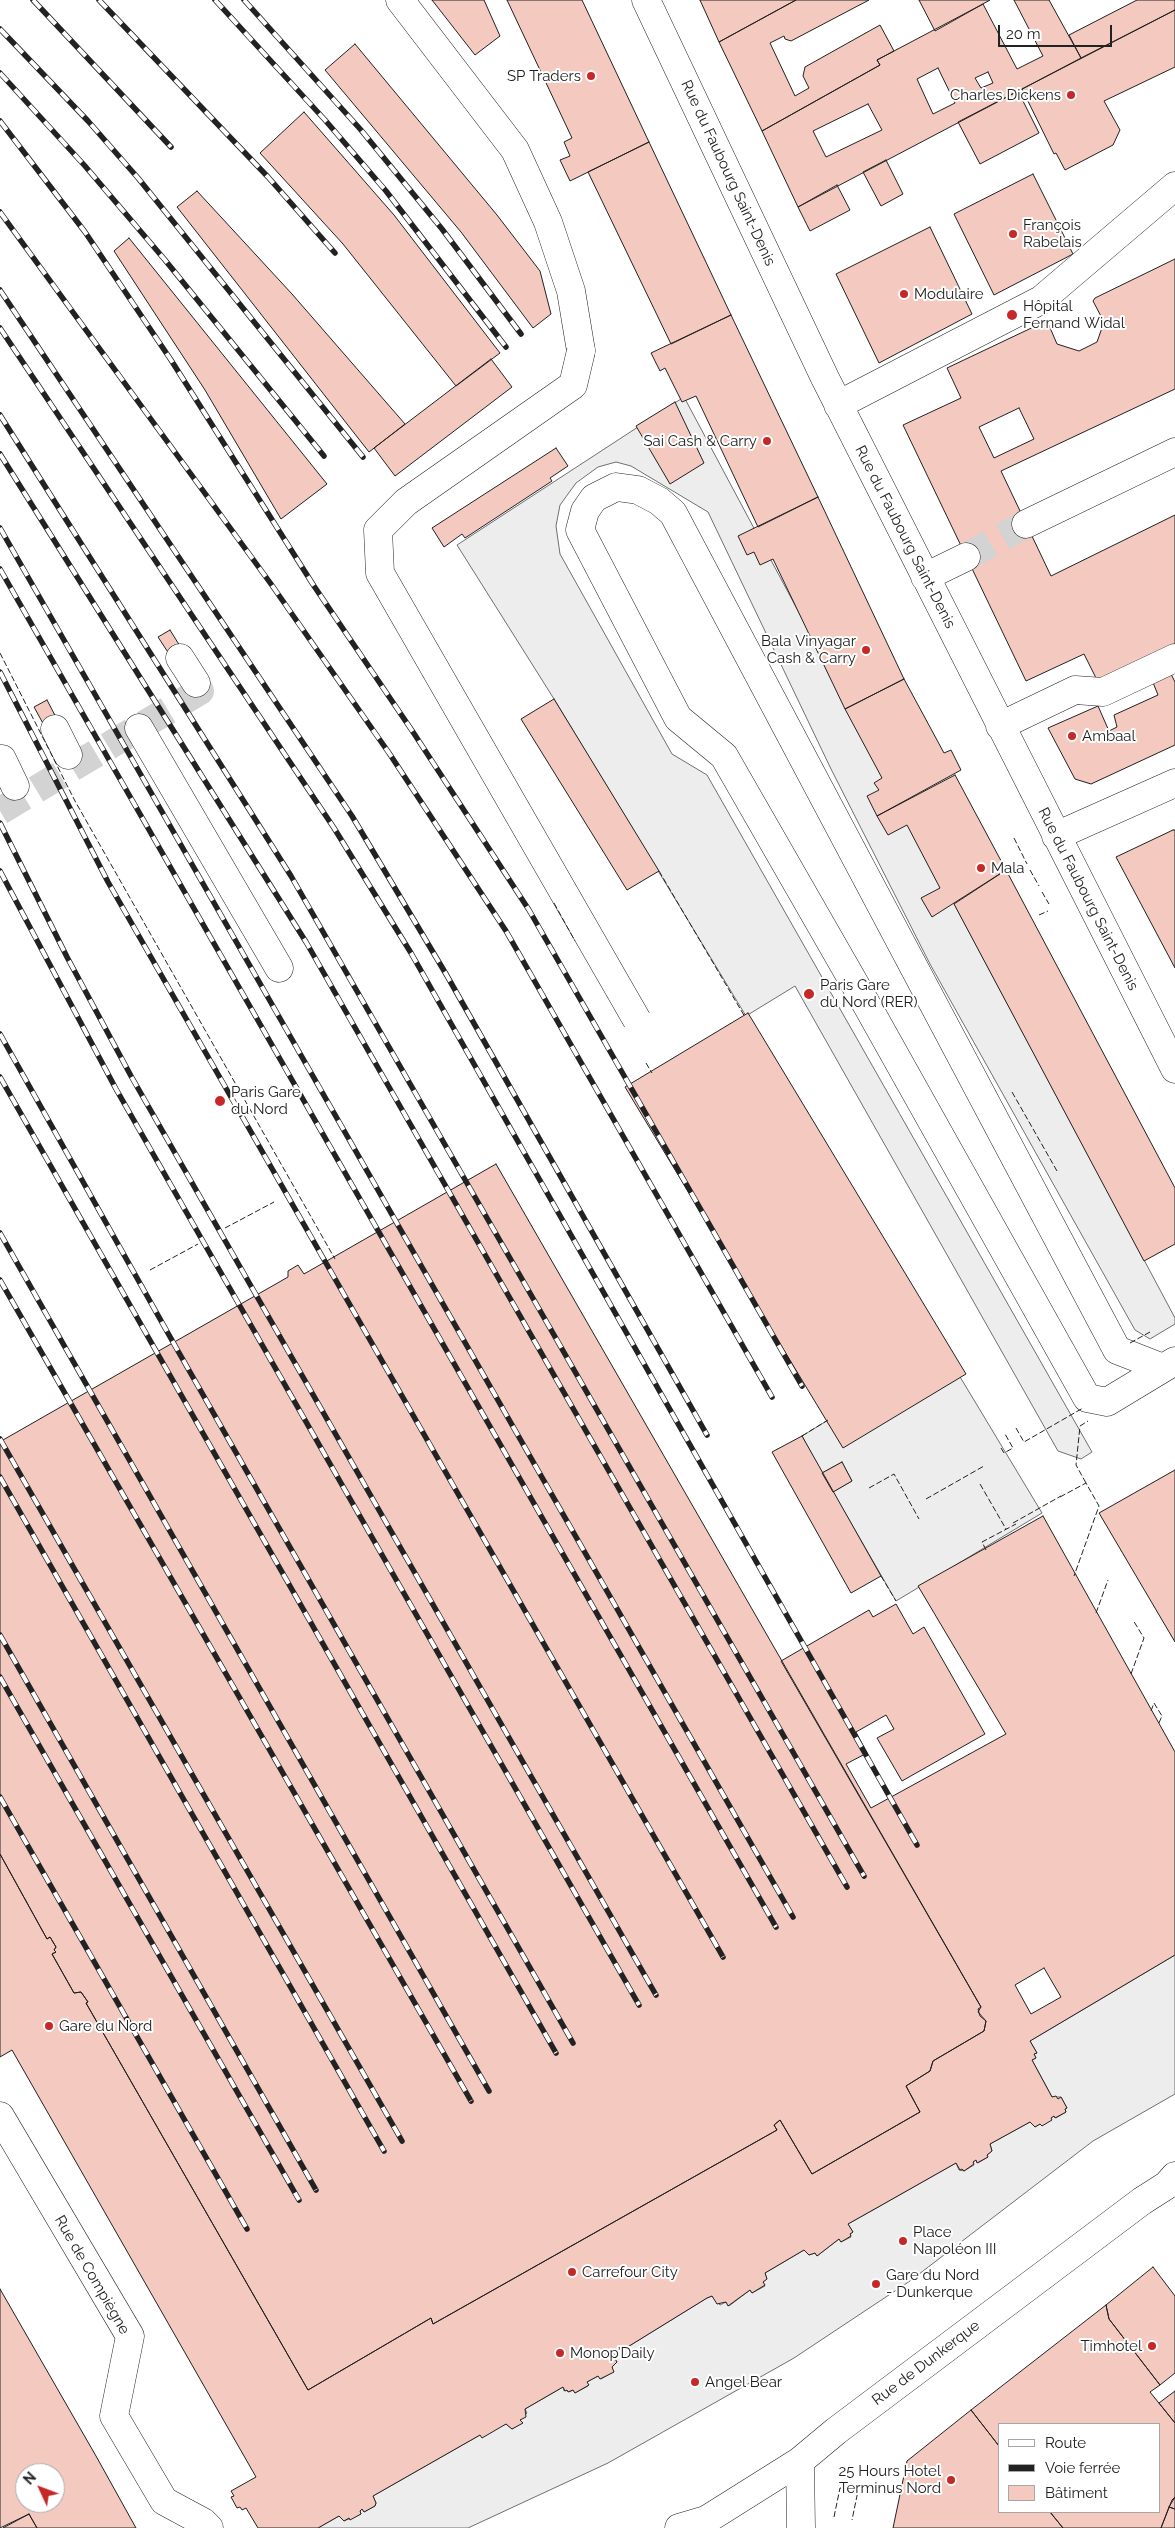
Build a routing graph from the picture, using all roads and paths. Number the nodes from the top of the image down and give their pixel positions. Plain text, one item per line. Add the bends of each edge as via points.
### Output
1 (400, 0) edge
2 (646, 0) edge
3 (1175, 186) edge
4 (838, 405) junction
5 (1175, 452) edge
6 (1026, 524) tunnel mouth
7 (966, 557) tunnel mouth
8 (925, 577) junction
9 (180, 658) dead end
10 (1175, 658) edge
11 (196, 683) tunnel mouth
12 (1000, 726) junction
13 (139, 728) dead end
14 (55, 729) dead end
15 (68, 755) dead end
16 (2, 760) dead end
17 (1175, 783) edge
18 (15, 786) dead end
19 (1056, 836) junction
20 (279, 968) dead end
21 (637, 1020) dead end
22 (1175, 1069) edge
23 (1169, 1365) edge
24 (0, 2116) edge
25 (1172, 2186) edge
26 (800, 2461) junction
27 (711, 2524) edge
28 (209, 2528) edge
29 (678, 2528) edge
30 (800, 2528) edge

1 - 21 street, bridge via 515,150 560,256 571,291 581,351 572,386 406,502 378,530 380,573
2 - 4 street, Rue du Faubourg Saint-Denis
3 - 4 street via 1041,300
4 - 8 street, Rue du Faubourg Saint-Denis
5 - 6 street
7 - 8 street
8 - 12 street, Rue du Faubourg Saint-Denis
9 - 11 street
10 - 12 street via 1103,692 1075,690
12 - 19 street, Rue du Faubourg Saint-Denis
13 - 20 street
14 - 15 street
16 - 18 street
17 - 19 street
19 - 22 street, Rue du Faubourg Saint-Denis
23 - 23 street via 1117,1350 673,513 638,490 616,487 594,498 585,511 580,530 678,718 724,756 1087,1398 1107,1402
24 - 28 street, Rue de Compiègne via 130,2336 114,2416 164,2501
25 - 26 street, Rue de Dunkerque via 1142,2201
26 - 27 street, Rue de Dunkerque
26 - 30 street
27 - 29 street, Rue de Dunkerque

